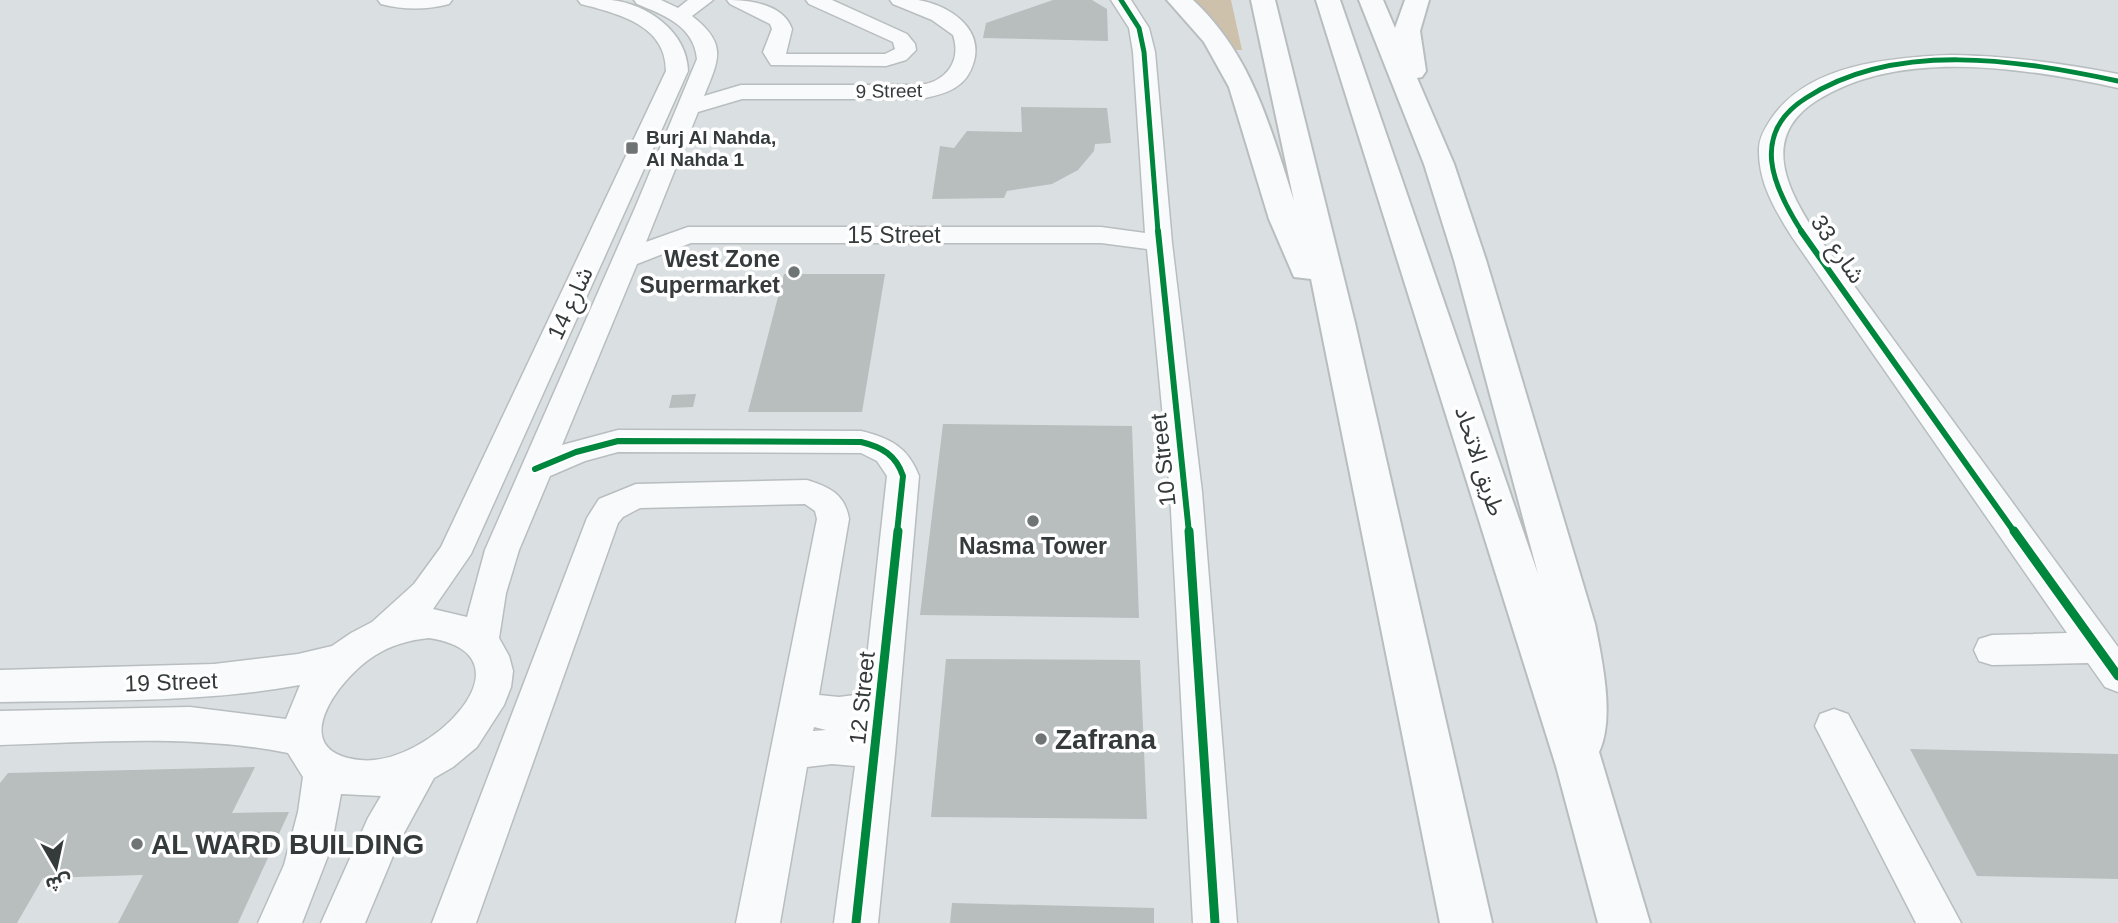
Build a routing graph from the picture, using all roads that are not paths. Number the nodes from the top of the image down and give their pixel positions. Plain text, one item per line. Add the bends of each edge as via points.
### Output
1 (387, 0) edge
2 (444, 0) edge
3 (587, 0) edge
4 (703, 0) edge
5 (737, 0) edge
6 (816, 0) edge
7 (900, 0) edge
8 (1121, 0) edge
9 (1179, 0) edge
10 (1263, 0) edge
11 (1328, 0) edge
12 (1371, 0) edge
13 (1417, 0) edge
14 (664, 6) edge
15 (704, 75) junction
16 (2118, 80) edge
17 (741, 92) junction
18 (690, 107) junction
19 (1417, 108) junction
20 (645, 214) junction
21 (688, 235) junction
22 (1158, 235) junction
23 (626, 259) junction
24 (1338, 323) junction
25 (559, 415) junction
26 (618, 440) junction
27 (535, 469) junction
28 (385, 633) junction
29 (481, 639) junction
30 (1992, 650) dead end
31 (340, 660) junction
32 (2108, 662) edge
33 (0, 686) edge
34 (799, 705) junction
35 (880, 705) junction
36 (1834, 726) dead end
37 (2, 731) edge
38 (313, 754) junction
39 (876, 754) junction
40 (789, 755) junction
41 (420, 765) junction
42 (1580, 766) junction
43 (280, 923) edge
44 (343, 923) edge
45 (454, 923) edge
46 (758, 923) edge
47 (856, 923) edge
48 (1214, 923) edge
49 (1466, 923) edge
50 (1624, 923) edge
51 (1939, 923) edge

1 - 2 street via 411,4
3 - 28 street, شارع 14 via 620,9 663,32 678,54 677,71 454,554 426,594
4 - 14 street via 689,7
5 - 6 street via 779,21 782,29 775,56 786,62 886,60 905,50 900,38
7 - 17 street, 9 Street via 953,24 965,37 960,74 954,81 920,92
8 - 22 street, 10 Street via 1143,40
9 - 24 highway via 1206,28 1235,71 1302,263
10 - 24 highway
11 - 42 highway, طريق الاتحاد
12 - 19 highway
13 - 19 highway via 1407,31
14 - 15 street, شارع 14 via 703,36 708,49
15 - 17 street
15 - 18 street, شارع 14
16 - 32 street, شارع 33 via 2023,65 1900,64 1850,74 1811,91 1784,114 1771,144 1774,179 1795,220
17 - 18 street
18 - 20 street, شارع 14
19 - 42 highway via 1470,260 1573,624 1581,670
20 - 21 street
20 - 23 street, شارع 14
21 - 22 street, 15 Street
21 - 23 street
22 - 48 street, 10 Street via 1186,492
23 - 25 street, شارع 14
24 - 49 highway
25 - 26 street via 584,430
25 - 27 street, شارع 14
26 - 27 street
26 - 35 street, 12 Street via 861,442 877,446 900,463 903,476
27 - 29 street, شارع 14 via 495,571
28 - 29 street via 429,623 458,627
28 - 31 street
29 - 41 street via 492,656 494,677 488,701 449,747
30 - 32 street
31 - 33 street, 19 Street via 234,679
31 - 38 street via 322,678 302,719
34 - 35 street via 838,715
34 - 40 street
34 - 45 street via 832,506 807,492 649,494 622,501 603,518
35 - 39 street, 12 Street
36 - 51 street
37 - 38 street, 19 Street via 211,724 273,732
38 - 41 street via 343,777 393,775
38 - 43 street via 321,812 307,865
39 - 40 street via 825,746
39 - 47 street, 12 Street
40 - 46 street
41 - 44 street via 382,832
42 - 50 highway, طريق الاتحاد

